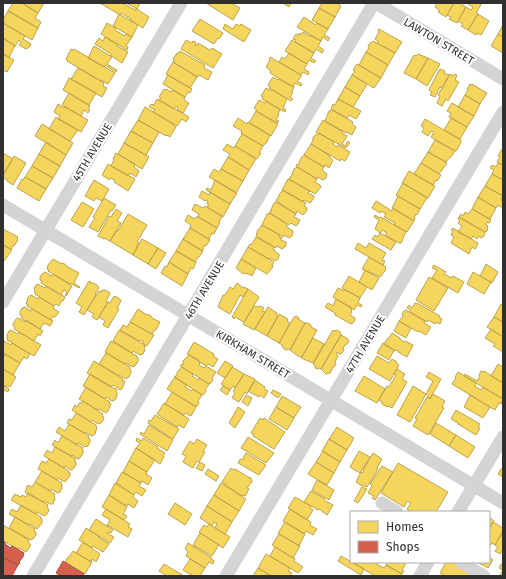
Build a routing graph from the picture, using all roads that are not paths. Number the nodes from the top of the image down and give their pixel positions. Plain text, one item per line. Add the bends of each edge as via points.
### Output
1 (181, 3) edge
2 (375, 3) edge
3 (503, 79) edge
4 (503, 112) edge
5 (3, 205) edge
6 (46, 230) junction
7 (3, 302) edge
8 (188, 315) junction
9 (331, 401) junction
10 (503, 437) edge
11 (474, 486) junction
12 (382, 503) dead end
13 (503, 503) edge
14 (395, 511) edge
15 (459, 511) edge
16 (427, 563) edge
17 (463, 563) edge
18 (32, 576) edge
19 (226, 576) edge
20 (420, 576) edge
21 (484, 576) edge

1 - 6 street, 45TH AVENUE
2 - 3 street, LAWTON STREET
2 - 8 street, 46TH AVENUE
4 - 9 street, 47TH AVENUE
5 - 6 street, KIRKHAM STREET
6 - 7 street, 45TH AVENUE
6 - 8 street, KIRKHAM STREET
8 - 9 street, KIRKHAM STREET
8 - 18 street, 46TH AVENUE
9 - 11 street, KIRKHAM STREET
9 - 19 street, 47TH AVENUE
10 - 11 street
11 - 13 street, KIRKHAM STREET
11 - 15 street
12 - 14 street
16 - 20 street
17 - 21 street

